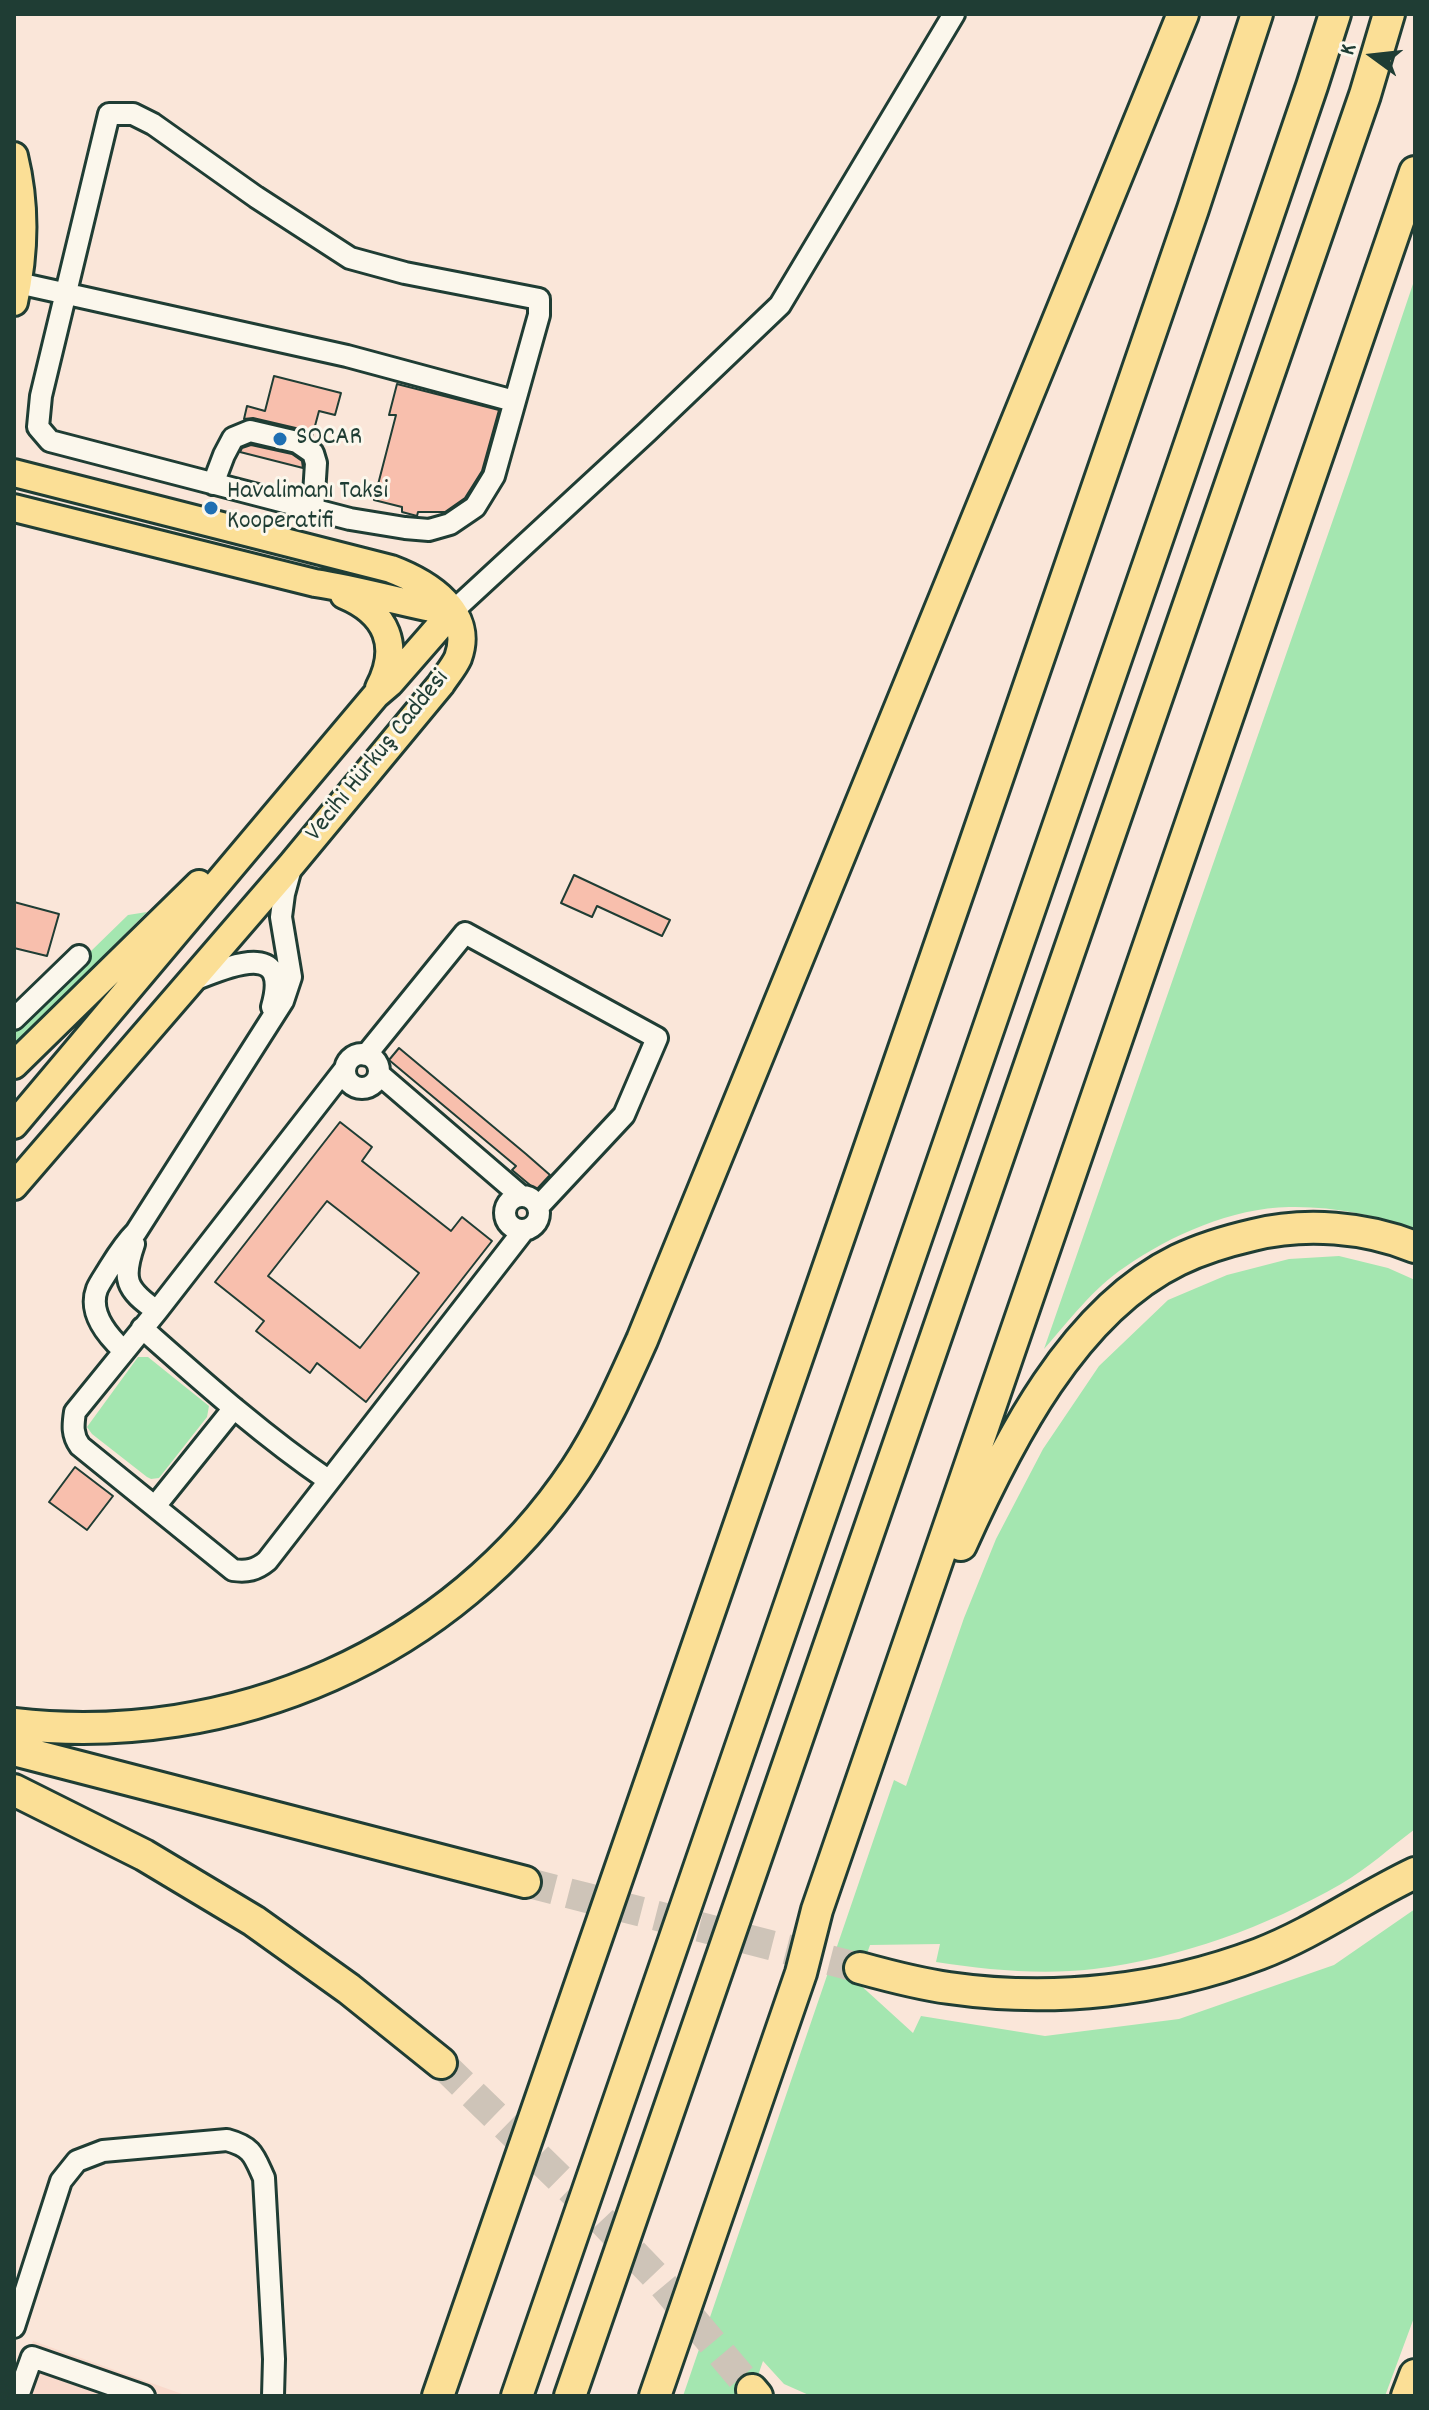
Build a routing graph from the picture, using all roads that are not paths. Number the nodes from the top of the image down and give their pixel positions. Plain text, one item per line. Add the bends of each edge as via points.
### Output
1 (954, 14) edge
2 (1183, 14) edge
3 (1257, 14) edge
4 (1335, 14) edge
5 (1389, 14) edge
6 (14, 156) edge
7 (1415, 172) edge
8 (16, 292) edge
9 (65, 293) junction
10 (514, 401) junction
11 (14, 473) edge
12 (213, 484) junction
13 (14, 508) edge
14 (313, 510) junction
15 (315, 583) junction
16 (452, 612) junction
17 (376, 695) junction
18 (255, 839) junction
19 (292, 864) junction
20 (79, 956) dead end
21 (191, 981) junction
22 (14, 1019) edge
23 (268, 1022) junction
24 (366, 1055) junction
25 (14, 1065) edge
26 (345, 1069) junction
27 (379, 1074) junction
28 (14, 1125) edge
29 (14, 1186) edge
30 (530, 1201) junction
31 (524, 1230) junction
32 (136, 1232) junction
33 (1415, 1247) edge
34 (157, 1311) junction
35 (142, 1328) junction
36 (123, 1350) junction
37 (234, 1408) junction
38 (328, 1480) junction
39 (156, 1505) junction
40 (14, 1724) edge
41 (14, 1750) edge
42 (14, 1790) edge
43 (1415, 1861) edge
44 (1415, 1873) edge
45 (525, 1882) tunnel mouth
46 (1385, 1887) junction
47 (860, 1968) tunnel mouth
48 (801, 1973) junction
49 (441, 2063) tunnel mouth
50 (14, 2327) edge
51 (1415, 2375) edge
52 (18, 2396) edge
53 (144, 2396) edge
54 (273, 2396) edge
55 (438, 2396) edge
56 (517, 2396) edge
57 (570, 2396) edge
58 (655, 2396) edge
59 (1407, 2396) edge

1 - 16 lane via 780,305
2 - 40 highway via 642,1340 575,1472 543,1514 473,1585 431,1619 337,1673 238,1710 164,1724 83,1729
3 - 55 highway
4 - 56 highway
5 - 57 highway
6 - 8 main road via 24,241
7 - 48 highway via 817,1910
8 - 9 lane
9 - 10 lane via 347,356
9 - 10 lane via 109,114 133,114 350,258 539,299
9 - 12 lane via 38,427 50,441
10 - 14 lane via 494,476 475,507 450,524 429,530 405,528
11 - 16 main road via 391,569 437,595
12 - 14 lane
12 - 14 lane via 233,438 250,431 297,442 313,453 316,463
13 - 15 main road
15 - 16 main road
15 - 17 main road via 368,607 381,620 390,649 387,673
16 - 17 main road, Vecihi Hürkuş Caddesi
16 - 19 main road, Vecihi Hürkuş Caddesi via 460,622 462,640 457,659
17 - 18 main road, Vecihi Hürkuş Caddesi
18 - 25 main road via 194,888
18 - 28 main road, Vecihi Hürkuş Caddesi
19 - 21 main road, Vecihi Hürkuş Caddesi
19 - 23 lane via 281,917 291,977
20 - 22 lane
21 - 23 lane via 239,963 263,963 276,982
21 - 29 main road, Vecihi Hürkuş Caddesi
23 - 32 lane
24 - 26 lane via 355,1056
24 - 27 lane via 375,1060
24 - 30 lane via 465,933 657,1038 624,1115
26 - 27 lane via 350,1084 361,1089 372,1086
26 - 34 lane
27 - 30 lane
30 - 31 lane via 538,1218
30 - 31 lane via 510,1200 505,1210 510,1226
31 - 38 lane
32 - 34 lane via 127,1277
32 - 36 lane via 122,1246 95,1301 99,1321
33 - 48 highway via 1357,1232 1272,1230 1177,1261 1118,1300 1088,1330 1024,1420 956,1557 820,1941
34 - 35 lane
35 - 36 lane
35 - 37 lane
36 - 39 lane via 75,1412 75,1439
37 - 38 lane
37 - 39 lane
38 - 39 lane via 267,1561 246,1572 233,1570
41 - 45 highway
42 - 49 highway via 144,1855 254,1921
43 - 46 highway
44 - 46 highway
46 - 47 highway via 1260,1954 1151,1984 1015,1995 946,1988
48 - 58 highway
50 - 54 lane via 61,2181 77,2161 103,2151 227,2140 243,2144 264,2178
51 - 59 highway
52 - 53 lane via 32,2357

